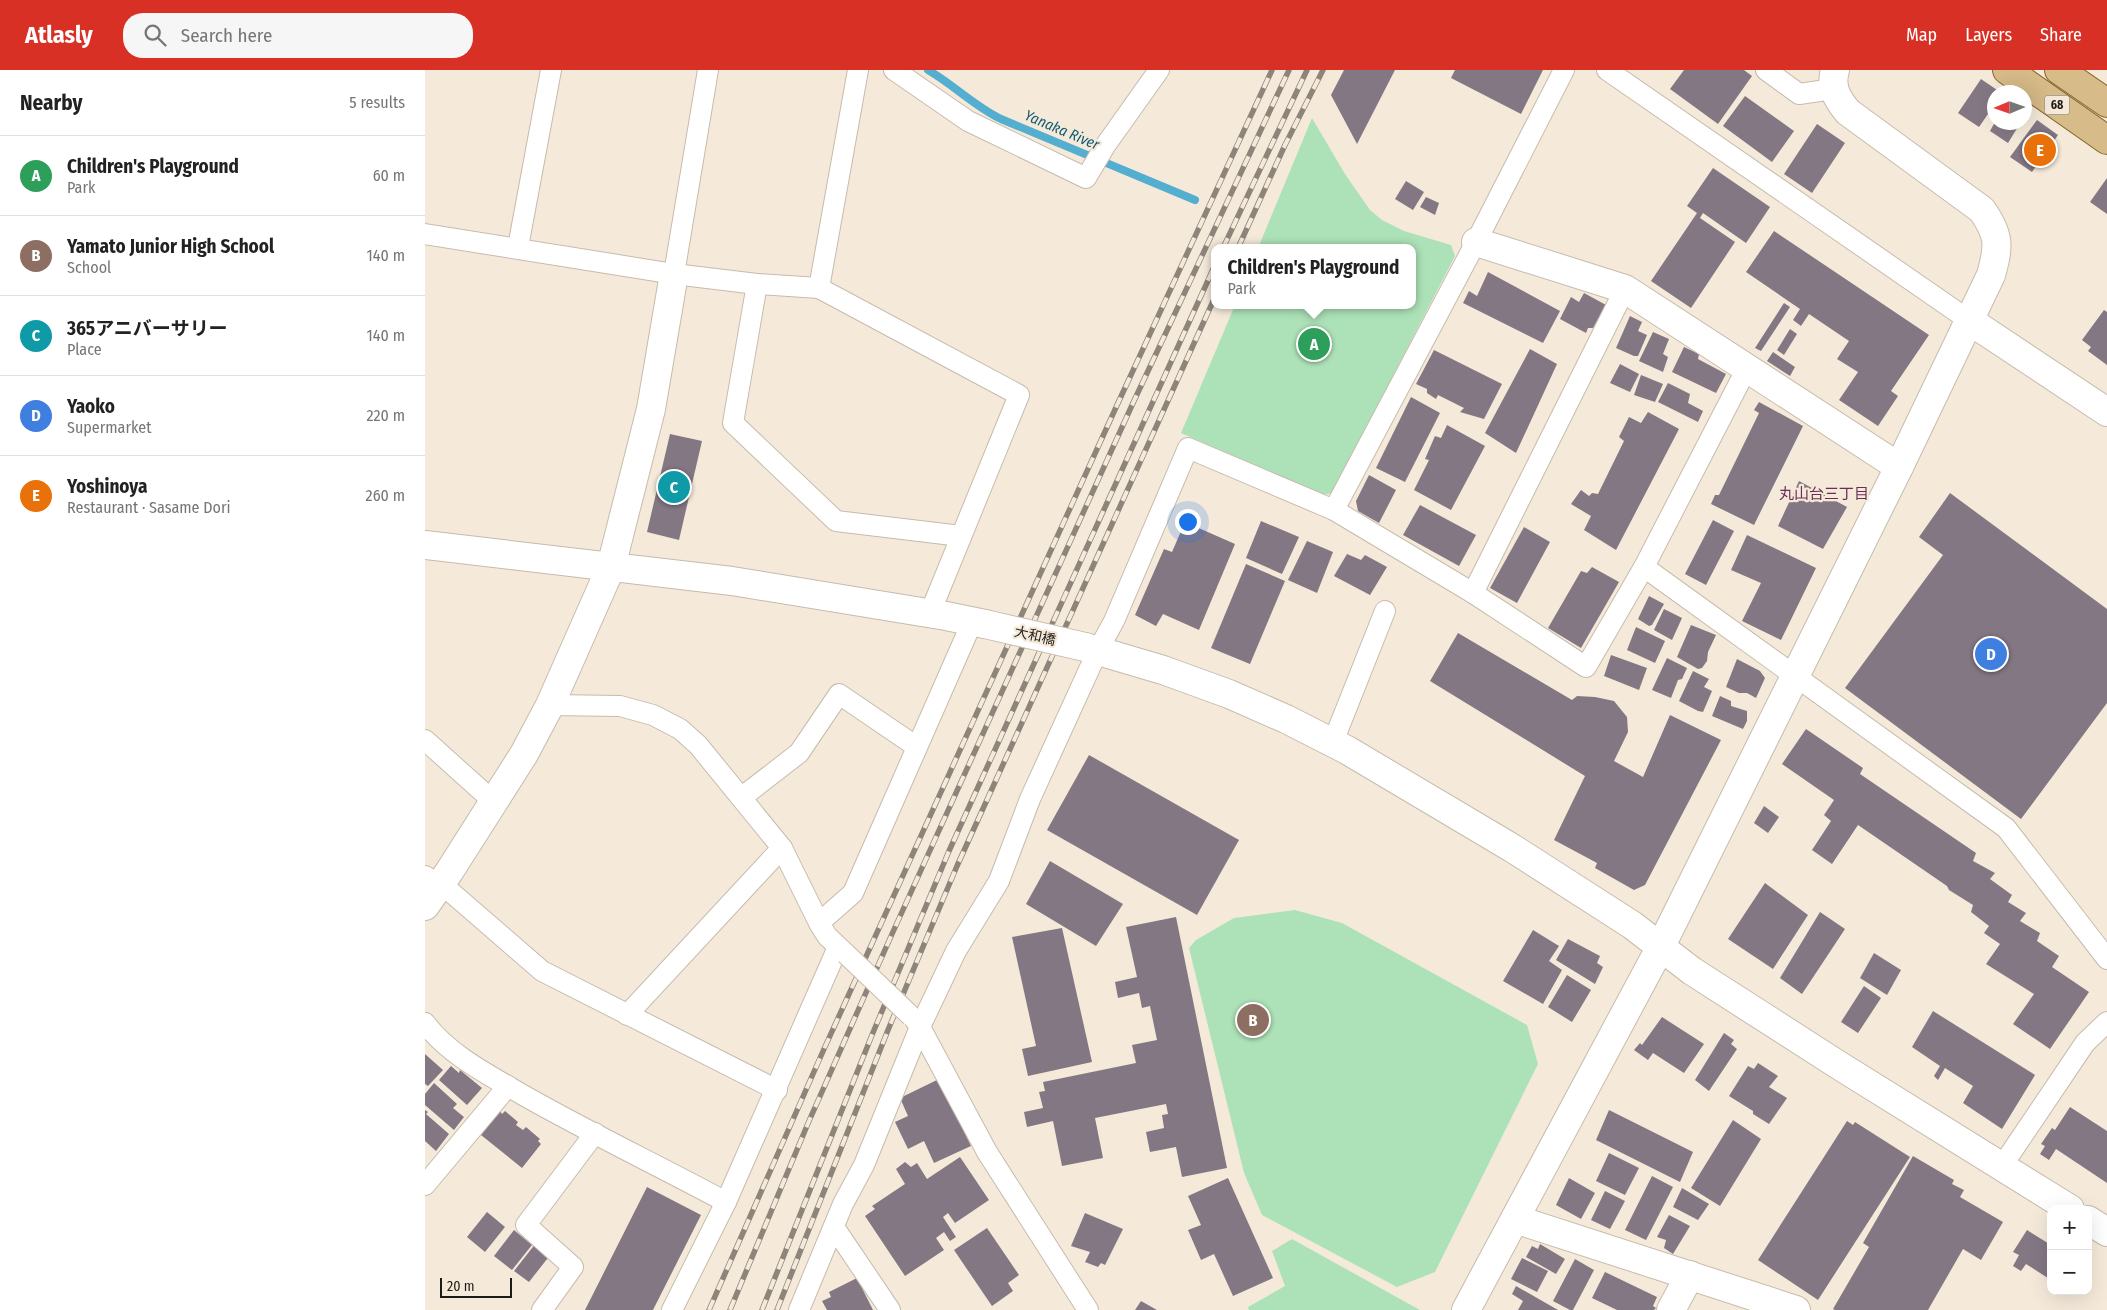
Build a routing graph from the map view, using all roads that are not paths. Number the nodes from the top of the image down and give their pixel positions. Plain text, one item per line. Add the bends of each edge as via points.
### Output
1 (551, 70) edge
2 (708, 70) edge
3 (858, 70) edge
4 (894, 70) edge
5 (1159, 70) edge
6 (1564, 70) edge
7 (1607, 70) edge
8 (1766, 70) edge
9 (2007, 70) edge
10 (2059, 70) edge
11 (1834, 80) edge
12 (2107, 103) edge
13 (2107, 140) edge
14 (425, 234) edge
15 (1476, 242) junction
16 (518, 248) junction
17 (674, 274) junction
18 (757, 284) junction
19 (819, 288) junction
20 (1625, 289) junction
21 (1970, 321) junction
22 (1747, 368) junction
23 (2107, 412) edge
24 (1899, 467) junction
25 (1334, 510) junction
26 (961, 536) junction
27 (425, 545) edge
28 (611, 567) junction
29 (1644, 567) junction
30 (1473, 593) junction
31 (1385, 611) dead end
32 (930, 613) junction
33 (979, 622) junction
34 (1092, 648) junction
35 (1795, 676) junction
36 (550, 705) junction
37 (425, 740) edge
38 (1333, 742) junction
39 (917, 747) junction
40 (742, 797) junction
41 (493, 802) junction
42 (782, 848) junction
43 (430, 890) edge
44 (819, 923) junction
45 (1660, 948) junction
46 (842, 951) junction
47 (2107, 959) edge
48 (627, 1015) junction
49 (916, 1021) junction
50 (2107, 1022) edge
51 (425, 1023) edge
52 (508, 1086) junction
53 (777, 1090) junction
54 (595, 1133) junction
55 (2002, 1166) junction
56 (425, 1184) edge
57 (726, 1202) junction
58 (2064, 1205) edge
59 (1515, 1219) junction
60 (2092, 1223) edge
61 (834, 1227) junction
62 (2107, 1232) edge
63 (1690, 1275) junction
64 (541, 1310) edge
65 (672, 1310) edge
66 (799, 1310) edge
67 (890, 1310) edge
68 (1088, 1310) edge
69 (1466, 1310) edge
70 (1671, 1310) edge
71 (1796, 1310) edge

1 - 16 street
2 - 17 street
3 - 19 street
4 - 5 street via 967,121 1086,178
6 - 15 street
7 - 21 street
8 - 11 street via 1799,94
9 - 13 main road, 68
10 - 12 main road, 68
11 - 21 street via 1839,102 1848,112 1960,192 1982,210 1991,223 1997,238 1996,257 1991,276
14 - 16 street
15 - 20 street
15 - 25 street
16 - 17 street
17 - 18 street
17 - 28 street via 651,409
18 - 19 street
18 - 26 street via 733,422 836,521
19 - 26 street via 1019,395
20 - 22 street
20 - 30 street
21 - 23 street
21 - 24 street
22 - 24 street
22 - 29 street
24 - 35 street
25 - 30 street
25 - 34 street via 1188,448 1114,621
26 - 32 street
27 - 28 street, 大和橋
28 - 32 street, 大和橋 via 732,581
28 - 36 street
29 - 30 street via 1586,667
29 - 35 street
31 - 38 street
32 - 33 street, 大和橋
33 - 34 street, 大和橋, bridge
33 - 39 street
34 - 38 street, 大和橋 via 1229,694
34 - 49 street via 999,881
35 - 45 street
35 - 47 street via 2006,828
36 - 40 street via 620,706 653,715 698,745
36 - 41 street
37 - 41 street
38 - 45 street, 大和橋 via 1512,848 1632,925
39 - 40 street via 839,694 799,753
39 - 44 street via 853,893
40 - 42 street
41 - 43 street
42 - 44 street
42 - 48 street
43 - 48 street via 452,893 542,971
44 - 46 street
45 - 55 street, 大和橋 via 1831,1061
45 - 59 street
46 - 49 street, bridge
46 - 53 street
48 - 53 street
49 - 61 street via 865,1164
49 - 68 street via 987,1152
50 - 55 street via 2085,1043
51 - 52 street via 435,1036
52 - 54 street
52 - 56 street
53 - 57 street
54 - 57 street
54 - 64 street via 526,1225 573,1267
55 - 58 street, 大和橋
57 - 65 street
59 - 63 street
59 - 69 street
60 - 62 street
61 - 66 street
61 - 67 street
63 - 70 street
63 - 71 street

